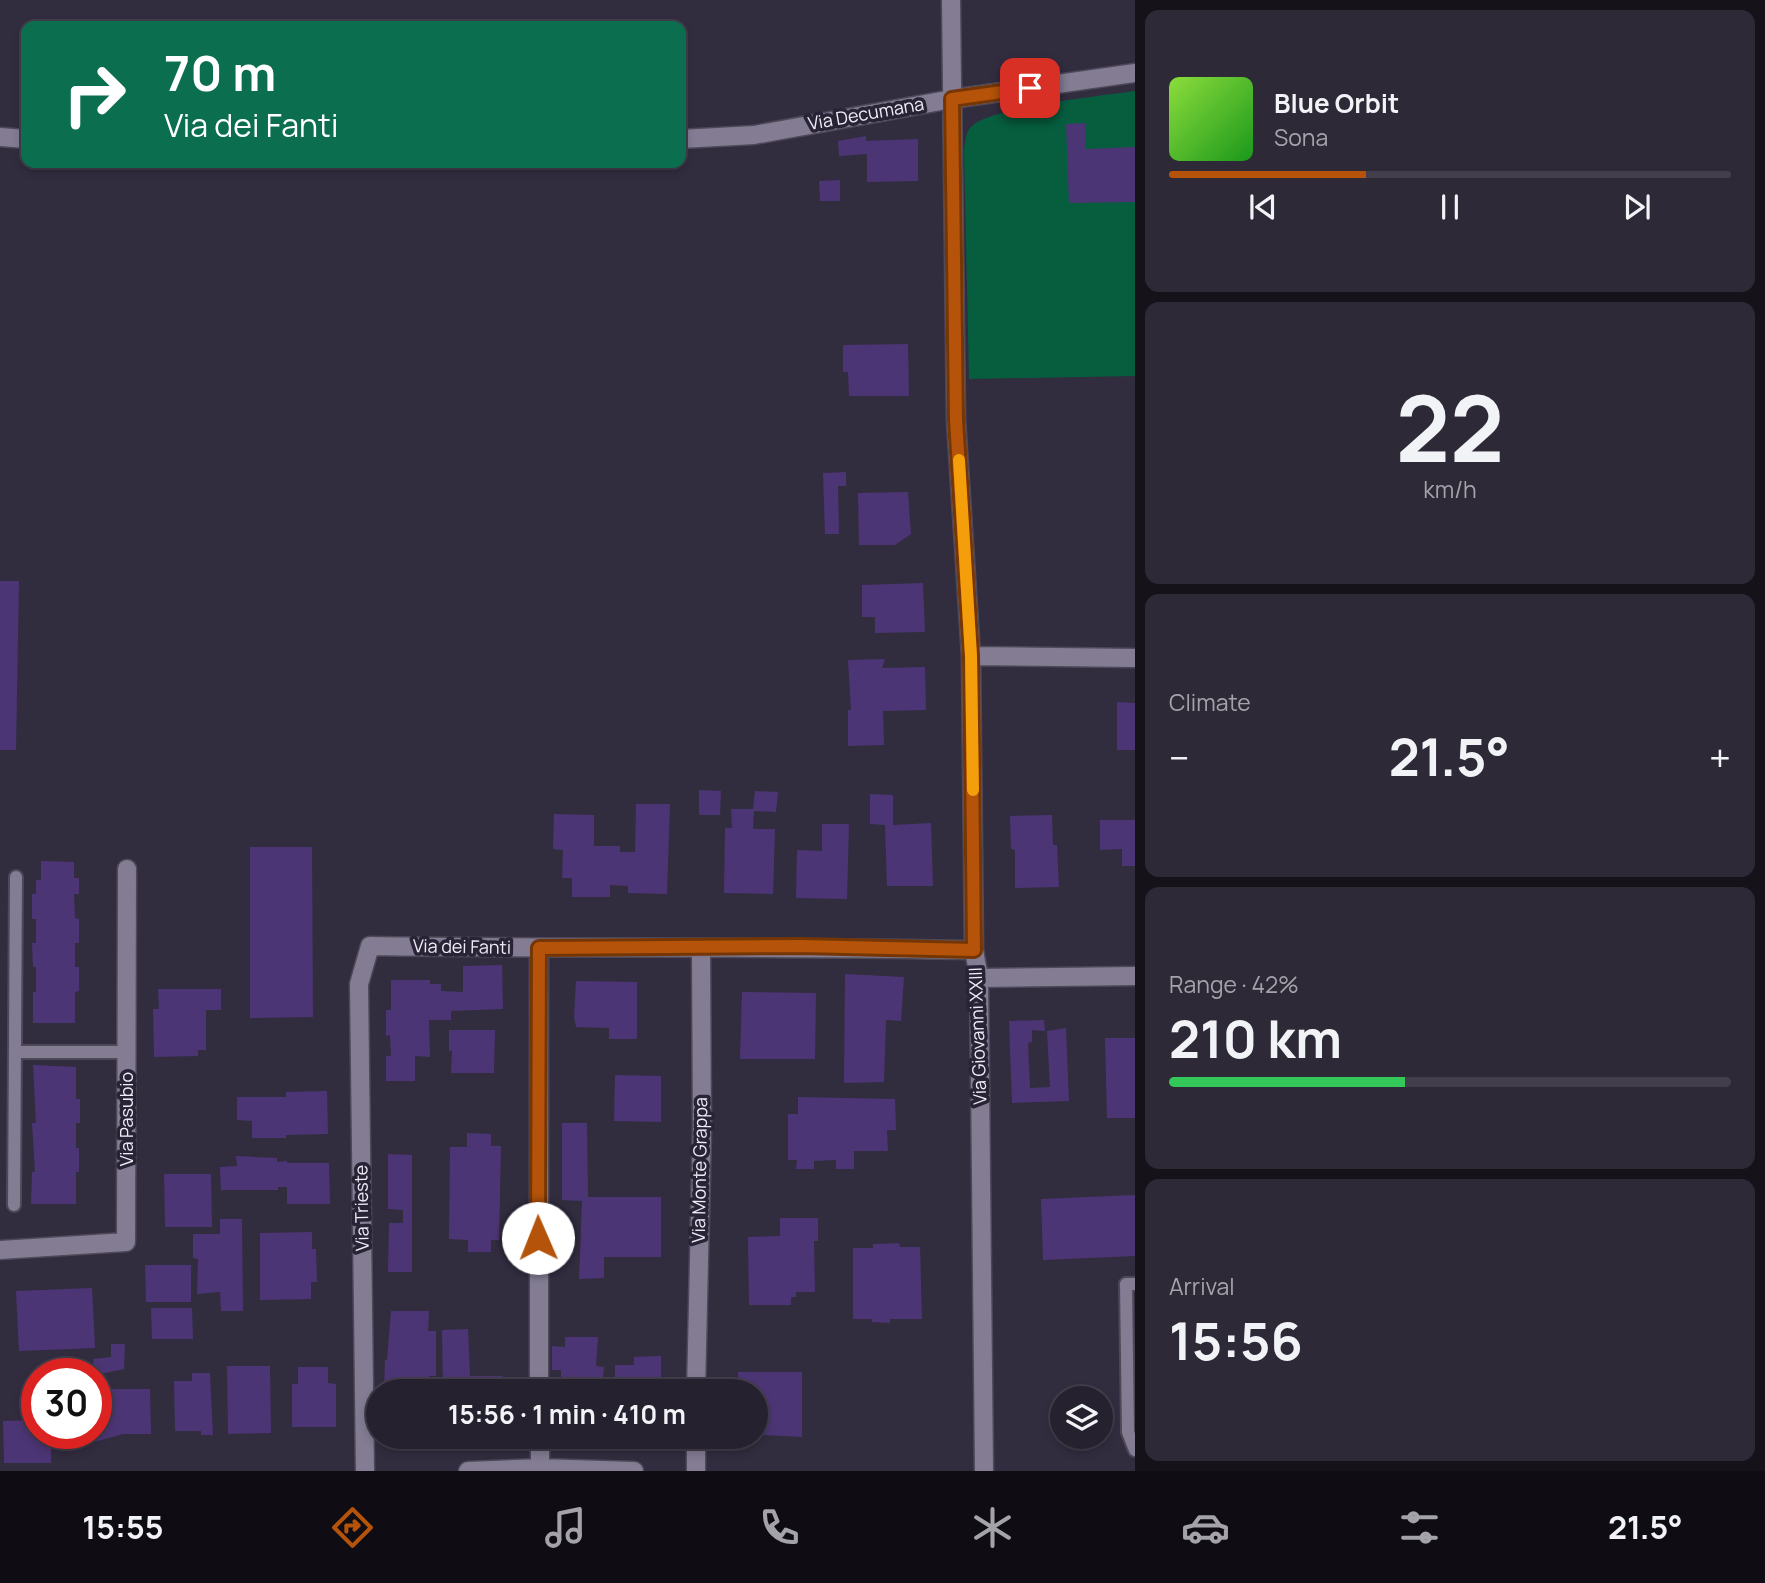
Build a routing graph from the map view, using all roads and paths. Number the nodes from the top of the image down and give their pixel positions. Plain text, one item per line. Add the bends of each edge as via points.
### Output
1 (951, 0) edge
2 (1135, 73) edge
3 (952, 99) junction
4 (0, 137) edge
5 (21, 139) edge
6 (686, 139) edge
7 (971, 656) junction
8 (1135, 658) edge
9 (127, 869) dead end
10 (16, 877) dead end
11 (370, 946) joint
12 (539, 948) junction
13 (701, 949) junction
14 (974, 950) junction
15 (1135, 976) edge
16 (979, 978) junction
17 (15, 1052) junction
18 (127, 1052) junction
19 (15, 1205) dead end
20 (0, 1250) edge
21 (1135, 1284) edge
22 (539, 1379) edge
23 (696, 1379) edge
24 (1131, 1386) edge
25 (540, 1449) edge
26 (696, 1449) edge
27 (1135, 1450) edge
28 (540, 1468) junction
29 (365, 1471) edge
30 (468, 1471) edge
31 (634, 1471) edge
32 (695, 1471) edge
33 (984, 1471) edge

1 - 3 street, Via Giovanni XXIII
2 - 3 street, Via Decumana
3 - 6 street, Via Decumana via 754,135
3 - 7 street, Via Giovanni XXIII via 956,420
4 - 5 street
7 - 8 street
7 - 14 street, Via Giovanni XXIII
9 - 18 street, Via Pasubio
10 - 17 lane
11 - 12 street, Via dei Fanti
11 - 29 street, Via Trieste via 359,984
12 - 13 street, Via dei Fanti
12 - 22 street
13 - 14 street, Via dei Fanti
13 - 23 street, Via Monte Grappa
14 - 16 street, Via Giovanni XXIII
15 - 16 street
16 - 33 street, Via Giovanni XXIII
17 - 18 lane
17 - 19 lane
18 - 20 street, Via Pasubio via 126,1242
21 - 24 lane via 1126,1284
24 - 27 lane via 1128,1432
25 - 28 street
26 - 32 street
28 - 30 street
28 - 31 street

